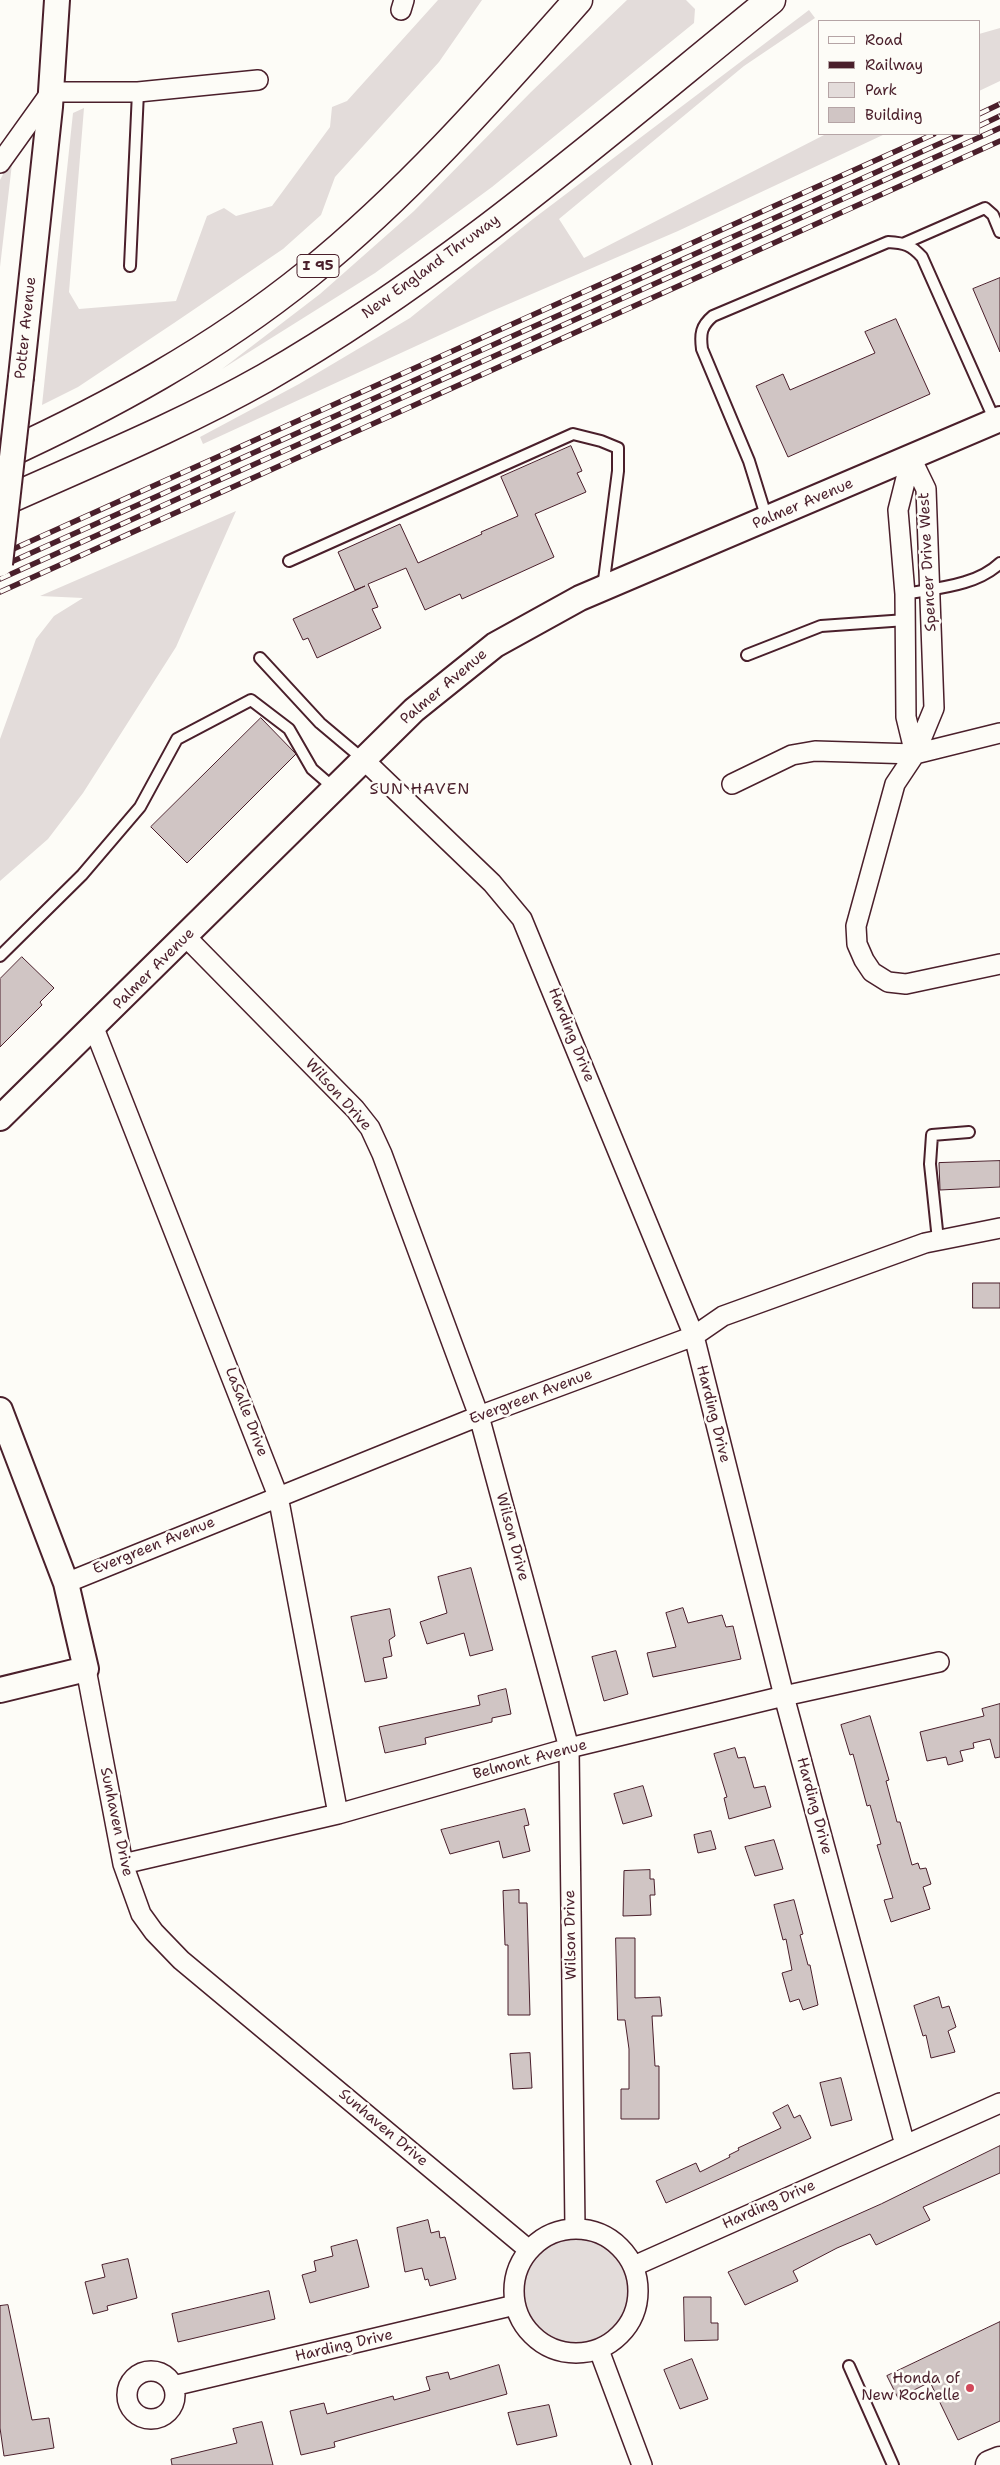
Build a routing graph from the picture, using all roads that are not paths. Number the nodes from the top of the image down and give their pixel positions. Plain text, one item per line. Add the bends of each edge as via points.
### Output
1 (57, 0) edge
2 (578, 0) edge
3 (771, 0) edge
4 (258, 80) dead end
5 (51, 92) junction
6 (138, 92) junction
7 (0, 163) edge
8 (1000, 232) edge
9 (905, 243) junction
10 (130, 266) dead end
11 (998, 420) edge
12 (0, 457) edge
13 (911, 458) junction
14 (0, 503) edge
15 (767, 519) junction
16 (289, 561) dead end
17 (1000, 563) edge
18 (0, 564) edge
19 (602, 589) junction
20 (929, 589) junction
21 (905, 594) junction
22 (906, 620) junction
23 (747, 655) dead end
24 (260, 658) dead end
25 (1000, 733) edge
26 (915, 754) junction
27 (364, 760) junction
28 (732, 784) dead end
29 (335, 789) junction
30 (186, 936) junction
31 (0, 956) edge
32 (1000, 964) edge
33 (94, 1028) junction
34 (0, 1118) edge
35 (969, 1132) dead end
36 (1000, 1228) edge
37 (938, 1240) junction
38 (694, 1336) junction
39 (0, 1410) edge
40 (479, 1416) junction
41 (278, 1496) junction
42 (66, 1583) junction
43 (939, 1662) dead end
44 (86, 1669) junction
45 (0, 1690) edge
46 (784, 1696) junction
47 (569, 1748) junction
48 (338, 1814) junction
49 (123, 1864) junction
50 (1000, 2103) edge
51 (904, 2144) junction
52 (575, 2228) junction
53 (529, 2250) junction
54 (634, 2266) junction
55 (515, 2305) junction
56 (599, 2350) junction
57 (849, 2366) dead end
58 (173, 2386) dead end
59 (1000, 2461) edge
60 (642, 2465) edge
61 (893, 2465) edge
62 (990, 2465) edge

1 - 5 street, Potter Avenue
2 - 12 main road, I 95 via 415,178 307,274 242,323 137,389
3 - 14 main road, New England Thruway via 532,194 398,294 264,378 182,420
4 - 6 street
5 - 6 street
5 - 7 street
5 - 18 street, Potter Avenue, bridge
6 - 10 lane
8 - 9 lane via 993,215 985,208
9 - 11 lane via 913,246 922,257
9 - 15 lane via 888,242 713,316 704,323 700,334 702,349 749,461
11 - 13 street, Palmer Avenue
13 - 15 street, Palmer Avenue
13 - 20 street, Spencer Drive West via 926,489
13 - 21 street, Spencer Drive West via 898,510
15 - 19 street, Palmer Avenue
16 - 19 lane via 573,434 618,448 618,471
17 - 20 lane via 968,581
19 - 27 street, Palmer Avenue via 494,645 414,710
20 - 21 lane
20 - 26 street, Spencer Drive West via 934,708
21 - 22 street, Spencer Drive West
22 - 23 lane via 821,626
22 - 26 street, Spencer Drive West via 906,717
24 - 27 lane via 320,723
25 - 26 street
26 - 28 street via 814,751 792,755
26 - 32 street, Spencer Drive West via 895,784 856,926 857,944 872,972 888,982 906,984
27 - 29 street, Palmer Avenue
27 - 38 street, Harding Drive via 492,884 522,920
29 - 30 street, Palmer Avenue
29 - 31 lane via 312,769 289,729 251,700 177,739 140,807 82,875
30 - 33 street, Palmer Avenue
30 - 40 street, Wilson Drive via 370,1128
33 - 34 street, Palmer Avenue
33 - 41 street, LaSalle Drive
35 - 37 lane via 932,1134 930,1164
36 - 37 street, Evergreen Avenue
37 - 38 street, Evergreen Avenue via 723,1316
38 - 40 street, Evergreen Avenue
38 - 46 street, Harding Drive
39 - 42 street, Sunhaven Drive
40 - 41 street, Evergreen Avenue
40 - 47 street, Wilson Drive
41 - 42 street, Evergreen Avenue
41 - 48 street, LaSalle Drive
42 - 44 street, Sunhaven Drive
43 - 46 street, Belmont Avenue
44 - 45 street
44 - 49 street, Sunhaven Drive
46 - 47 street, Belmont Avenue
46 - 51 street, Harding Drive
47 - 48 street, Belmont Avenue
47 - 52 street, Wilson Drive
48 - 49 street, Belmont Avenue
49 - 53 street, Sunhaven Drive via 141,1914 180,1960
50 - 51 street, Harding Drive
51 - 54 street, Harding Drive
52 - 53 street via 543,2238
52 - 54 street via 610,2238 624,2250
53 - 55 street via 516,2276
54 - 56 street via 639,2285 630,2324 617,2339
55 - 56 street via 532,2336 547,2346 582,2354
55 - 58 street, Harding Drive
56 - 60 street
57 - 61 lane
59 - 62 main road

